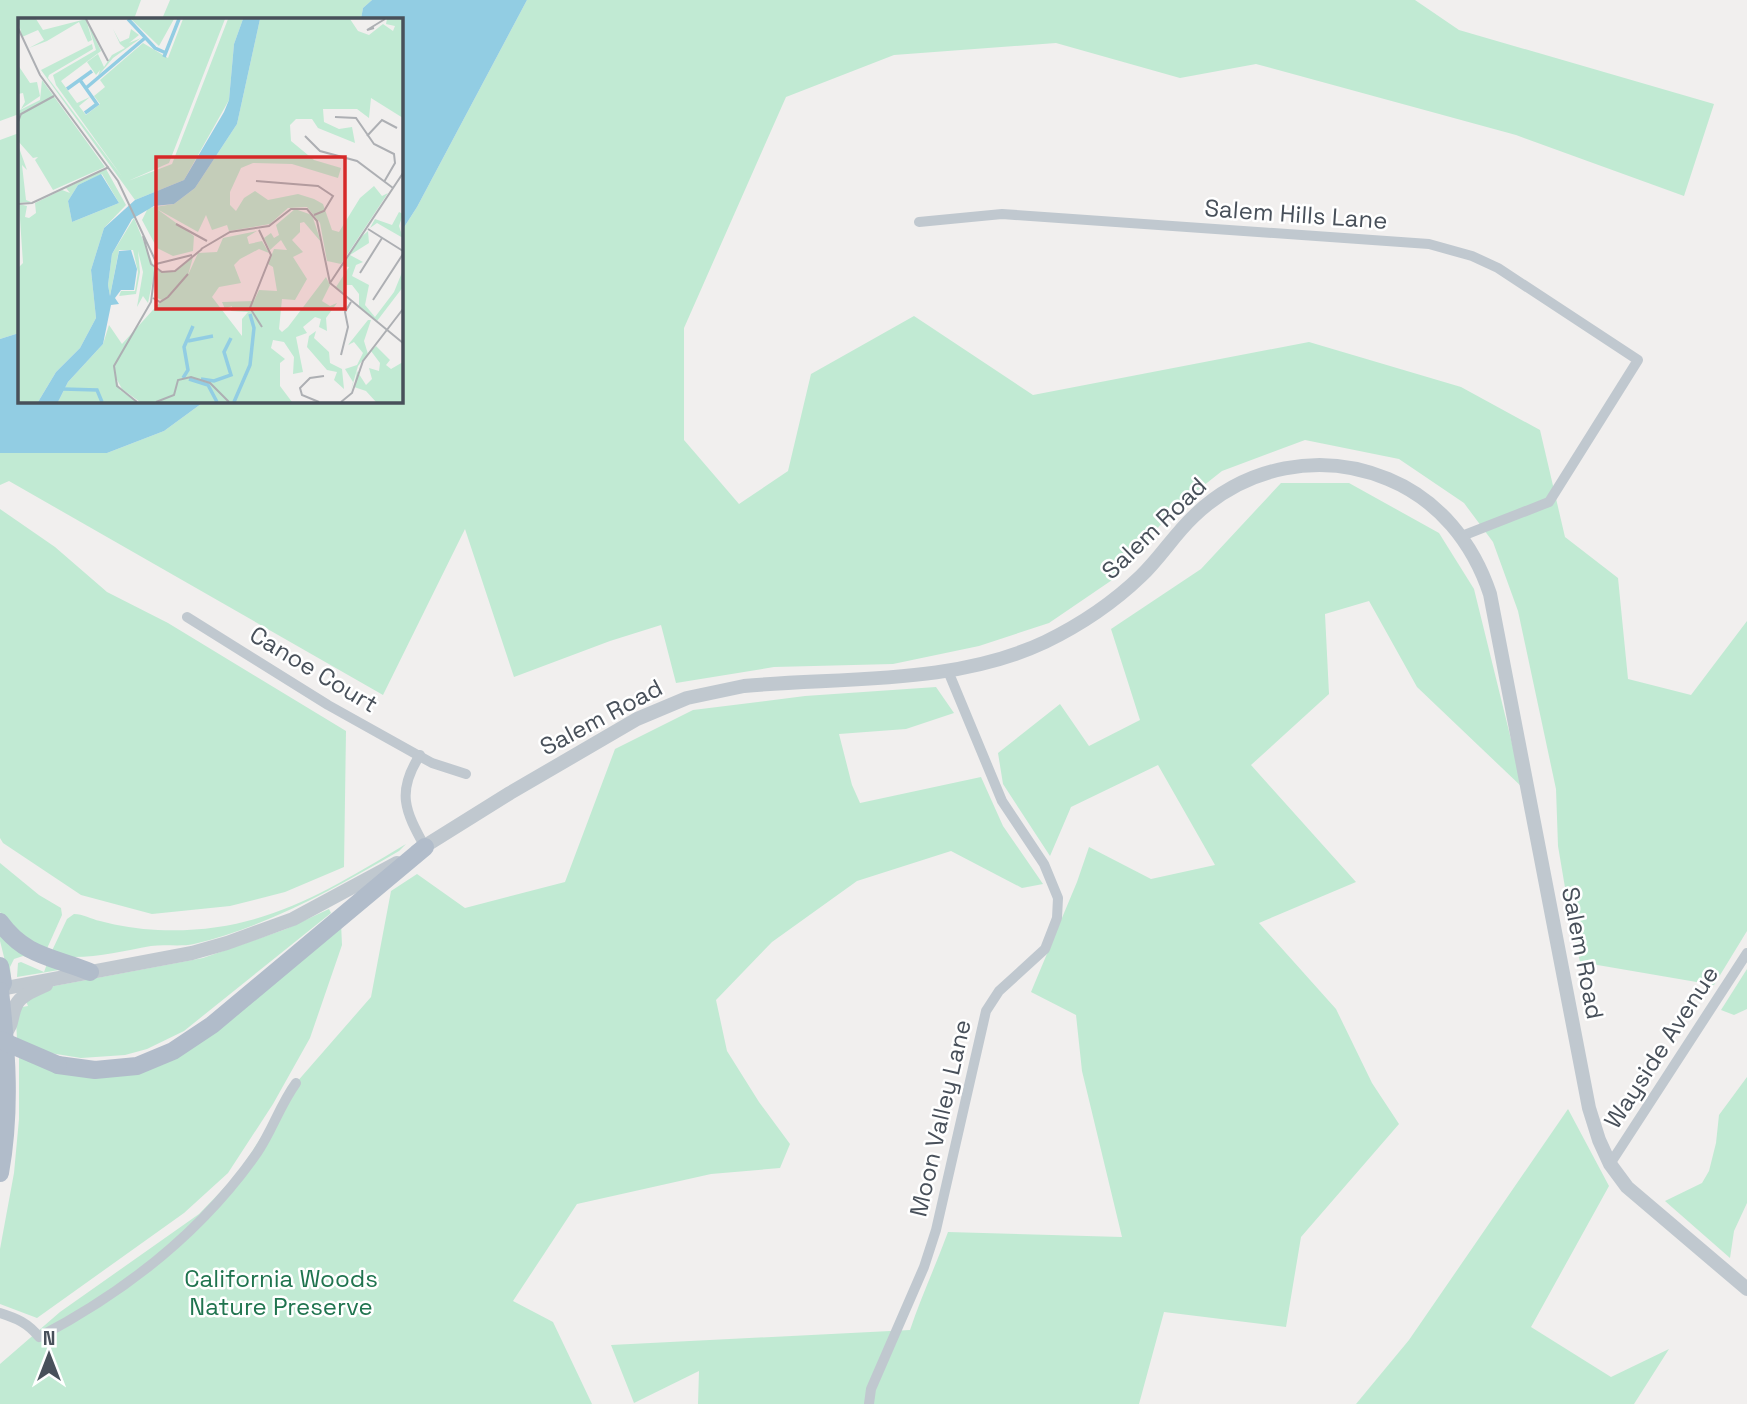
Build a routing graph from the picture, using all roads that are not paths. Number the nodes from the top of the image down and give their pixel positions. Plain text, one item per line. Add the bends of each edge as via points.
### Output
1 (919, 222) dead end
2 (1462, 536) junction
3 (187, 617) dead end
4 (948, 671) junction
5 (420, 755) junction
6 (466, 774) dead end
7 (425, 847) junction
8 (0, 922) edge
9 (1747, 953) edge
10 (0, 966) edge
11 (90, 972) junction
12 (59, 978) junction
13 (0, 990) edge
14 (2, 1037) edge
15 (296, 1083) dead end
16 (1610, 1164) junction
17 (0, 1173) edge
18 (1747, 1289) edge
19 (0, 1313) edge
20 (869, 1404) edge

1 - 2 street, Salem Hills Lane via 1002,214 1429,244 1498,268 1638,360 1549,502
2 - 4 street, Salem Road via 1412,491 1376,474 1313,464 1272,470 1208,502 1143,574 1079,624 1021,652
2 - 16 street, Salem Road via 1490,594 1589,1108
3 - 5 street, Canoe Court via 328,705
4 - 7 street, Salem Road via 744,686 687,698 637,719
4 - 20 street, Moon Valley Lane via 1002,801 1044,864 1058,909 1045,949 999,990 986,1011 936,1230
5 - 6 street, Canoe Court
5 - 7 street via 407,780 405,806
7 - 11 street, Salem Road via 271,928 192,953
7 - 14 main road, bridge via 212,1025 173,1051 137,1066 95,1070 58,1065
8 - 11 main road via 32,952
9 - 16 street, Wayside Avenue
10 - 13 main road
11 - 12 street, Salem Road
12 - 13 street, Salem Road
12 - 14 street, Salem Road via 21,998
13 - 14 main road
14 - 17 main road via 8,1098
15 - 19 street via 258,1152 234,1183 146,1271 39,1337 18,1318
16 - 18 street, Salem Road via 1628,1187

